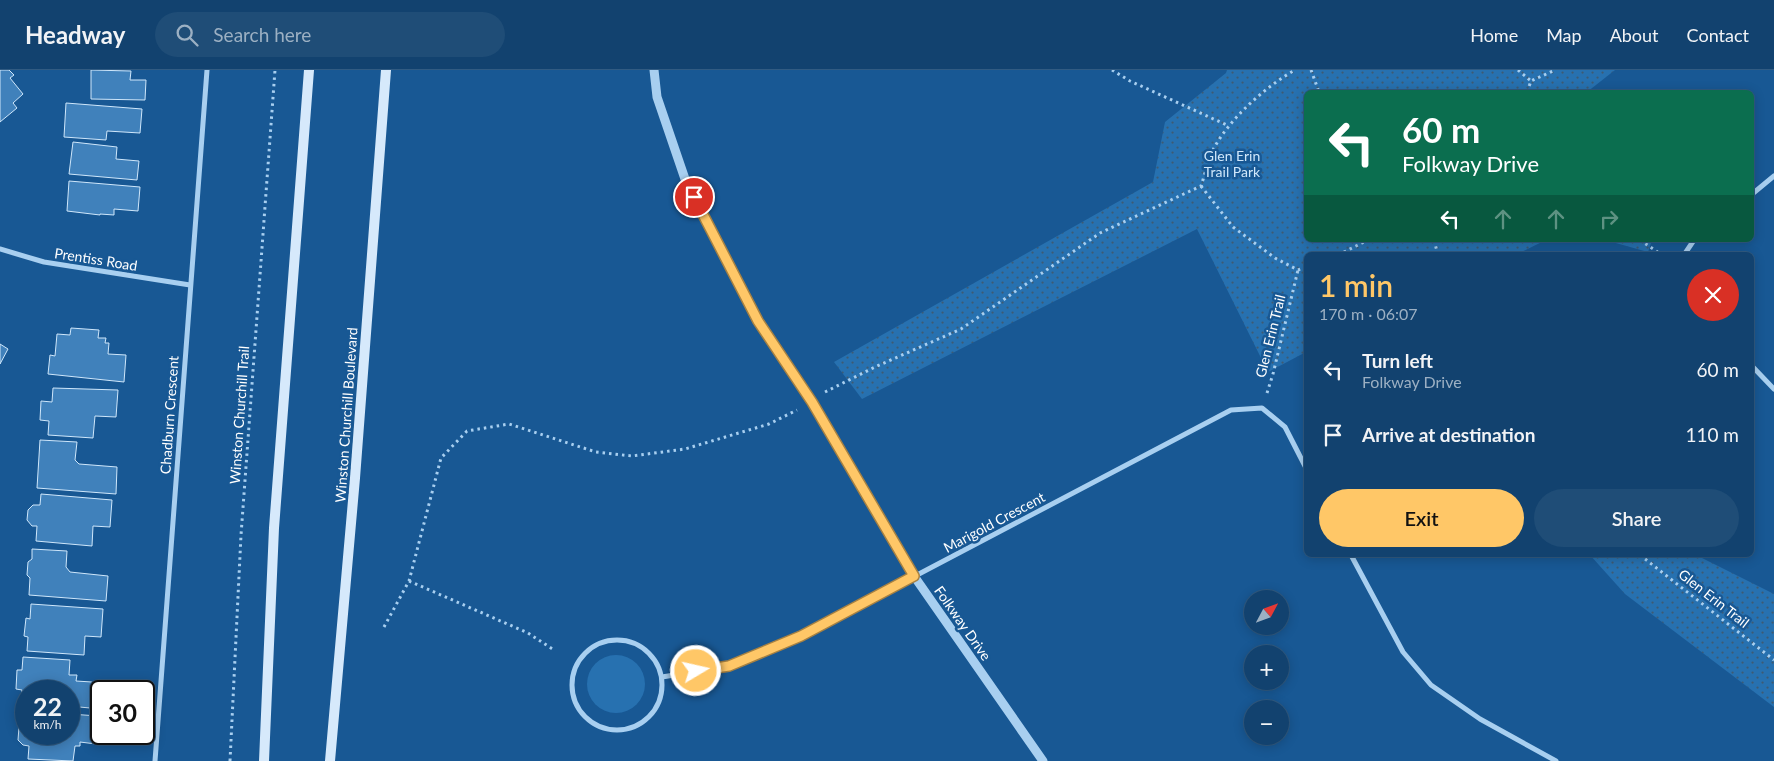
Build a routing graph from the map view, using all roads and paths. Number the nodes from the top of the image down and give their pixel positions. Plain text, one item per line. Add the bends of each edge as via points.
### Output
1 (207, 70) edge
2 (275, 70) edge
3 (309, 70) edge
4 (386, 70) edge
5 (654, 70) edge
6 (1112, 70) edge
7 (1295, 70) edge
8 (1311, 70) edge
9 (1518, 70) edge
10 (1555, 70) edge
11 (1531, 81) junction
12 (1318, 90) edge
13 (1528, 90) edge
14 (1229, 126) junction
15 (1774, 176) edge
16 (1201, 186) junction
17 (1754, 192) edge
18 (1365, 242) edge
19 (1643, 242) edge
20 (0, 249) edge
21 (1346, 252) edge
22 (1658, 252) edge
23 (1304, 268) edge
24 (1298, 270) junction
25 (190, 285) junction
26 (1754, 368) edge
27 (1774, 389) edge
28 (812, 402) junction
29 (1262, 408) junction
30 (1304, 464) edge
31 (1352, 557) edge
32 (1643, 557) edge
33 (914, 576) junction
34 (409, 581) junction
35 (384, 627) dead end
36 (554, 650) dead end
37 (1774, 660) edge
38 (662, 677) junction
39 (155, 761) edge
40 (230, 761) edge
41 (264, 761) edge
42 (330, 761) edge
43 (1043, 761) edge
44 (1556, 761) edge

1 - 25 street, Chadburn Crescent
2 - 40 path, Winston Churchill Trail via 241,535
3 - 41 main road via 274,528
4 - 42 main road, Winston Churchill Boulevard
5 - 28 street, Folkway Drive via 657,97 685,180 758,321
6 - 14 path
7 - 14 path via 1281,78
8 - 12 path
9 - 11 path
10 - 11 path
11 - 13 path
14 - 16 path via 1212,152
15 - 17 street
16 - 24 path via 1233,227 1275,258
16 - 28 path via 1100,233 961,329 876,367
18 - 21 path
19 - 22 path
20 - 25 street, Prentiss Road via 44,262
23 - 24 path
24 - 29 path, Glen Erin Trail
25 - 39 street, Chadburn Crescent
26 - 27 street
28 - 33 street, Folkway Drive
28 - 34 path via 769,424 685,449 632,456 596,452 509,424 468,431 441,458
29 - 30 street via 1285,427
29 - 33 street, Marigold Crescent via 1231,410
31 - 44 street via 1403,652 1431,685 1480,719
32 - 37 path, Glen Erin Trail
33 - 38 street, Marigold Crescent via 801,636 729,666
33 - 43 street, Folkway Drive
34 - 35 path
34 - 36 path via 528,633
38 - 38 street via 657,662 647,650 633,642 618,640 603,642 578,661 572,689 584,716 595,725 609,730 624,730 650,718 658,706

